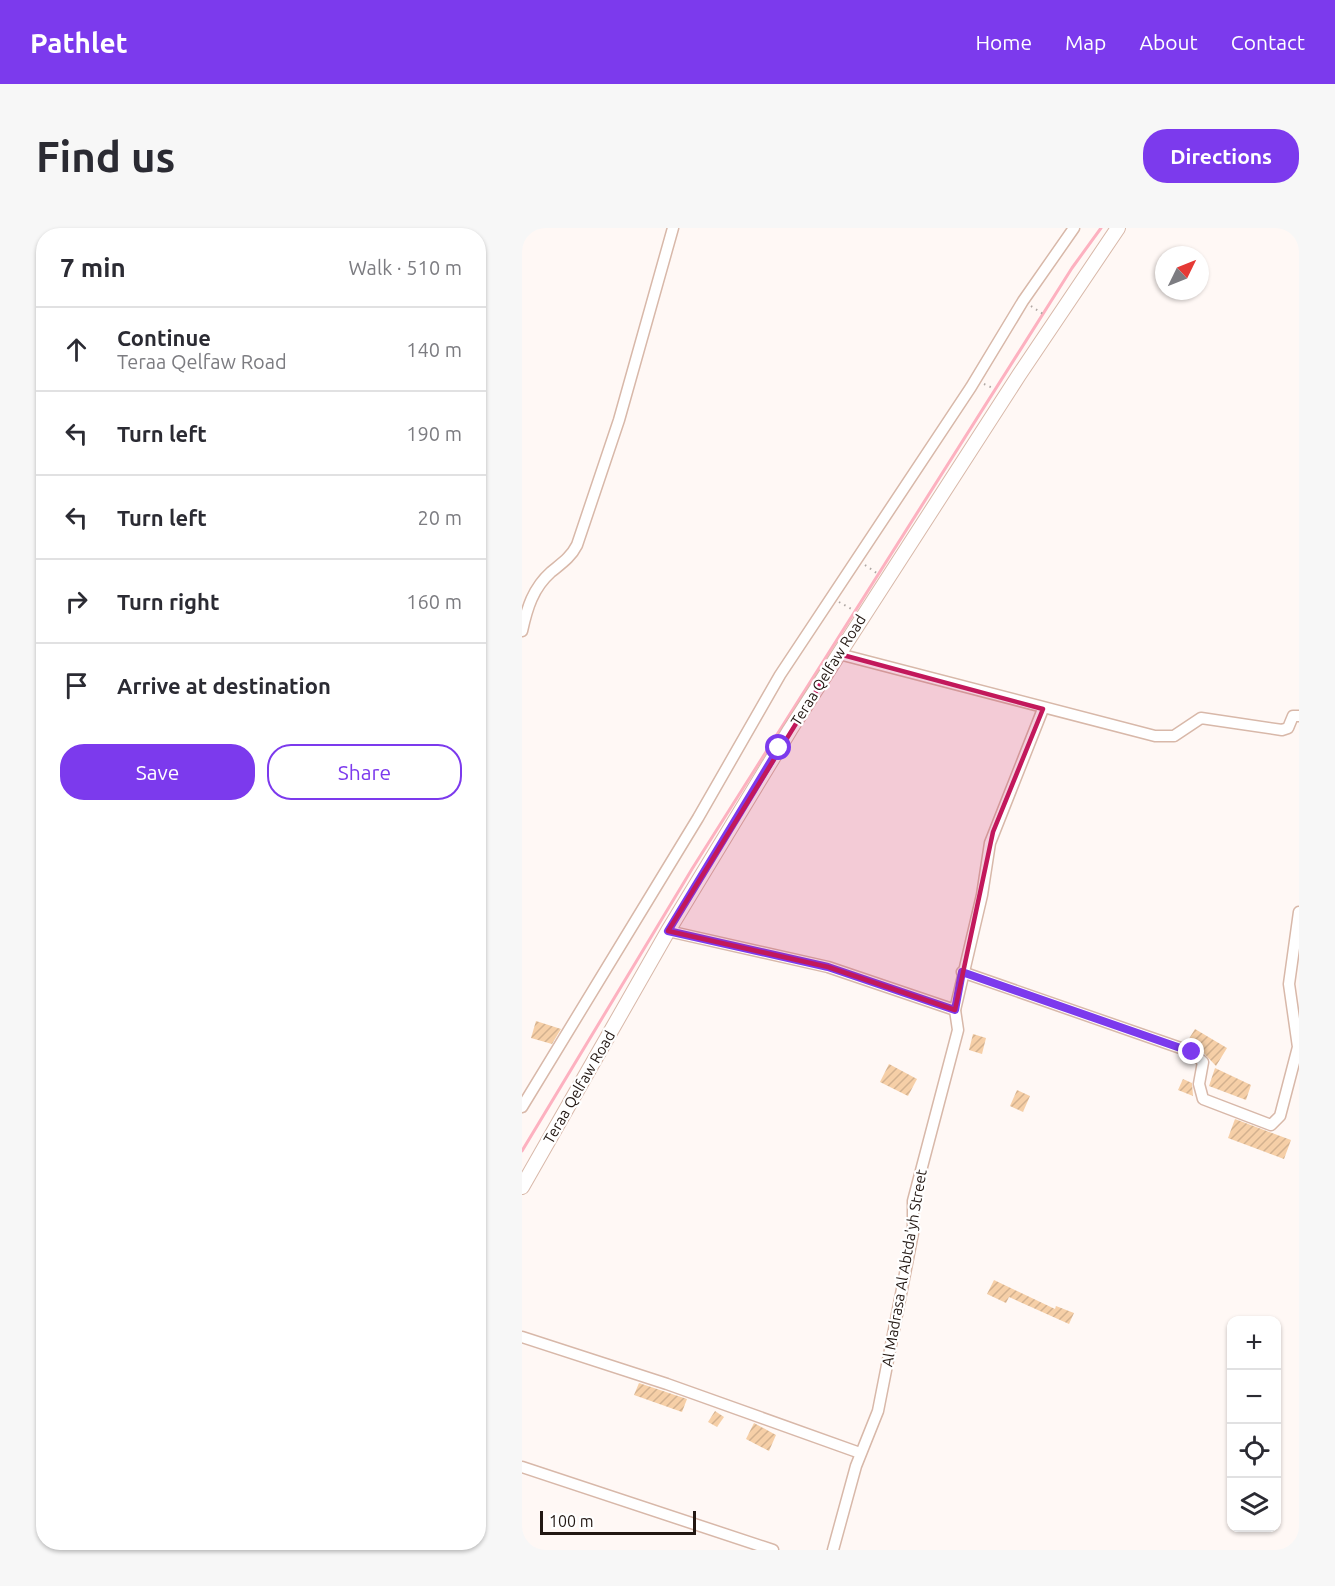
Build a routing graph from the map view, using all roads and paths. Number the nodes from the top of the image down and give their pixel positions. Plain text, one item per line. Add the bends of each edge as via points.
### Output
1 (673, 228) edge
2 (1074, 228) edge
3 (1118, 228) edge
4 (1032, 307) dead end
5 (1047, 316) dead end
6 (983, 383) dead end
7 (1001, 392) dead end
8 (864, 564) dead end
9 (880, 576) dead end
10 (841, 603) dead end
11 (858, 613) dead end
12 (522, 631) edge
13 (839, 654) junction
14 (1043, 709) junction
15 (1299, 716) edge
16 (1299, 912) edge
17 (668, 931) junction
18 (962, 972) junction
19 (955, 1010) junction
20 (1299, 1047) edge
21 (522, 1107) edge
22 (522, 1187) edge
23 (522, 1337) edge
24 (860, 1453) junction
25 (522, 1467) edge
26 (773, 1550) edge
27 (833, 1550) edge

1 - 12 street via 619,420 577,545 536,590
2 - 21 street via 780,675
3 - 13 street, Teraa Qelfaw Road
4 - 5 path
6 - 7 path
8 - 9 path
10 - 11 path
13 - 14 street
13 - 17 street, Teraa Qelfaw Road
14 - 15 street via 1165,738 1183,732 1201,718 1282,730 1288,728 1293,716
14 - 18 street, Al Madrasa Al Abtda'yh Street via 993,832
16 - 20 street via 1288,984
17 - 19 street via 828,967
17 - 22 street, Teraa Qelfaw Road
18 - 19 street, Al Madrasa Al Abtda'yh Street
18 - 20 street via 1199,1056 1203,1062 1199,1084 1203,1099 1264,1124 1271,1125 1280,1116
19 - 24 street, Al Madrasa Al Abtda'yh Street via 958,1030 913,1202 913,1233 878,1411
23 - 24 street
24 - 27 street, Al Madrasa Al Abtda'yh Street
25 - 26 street

